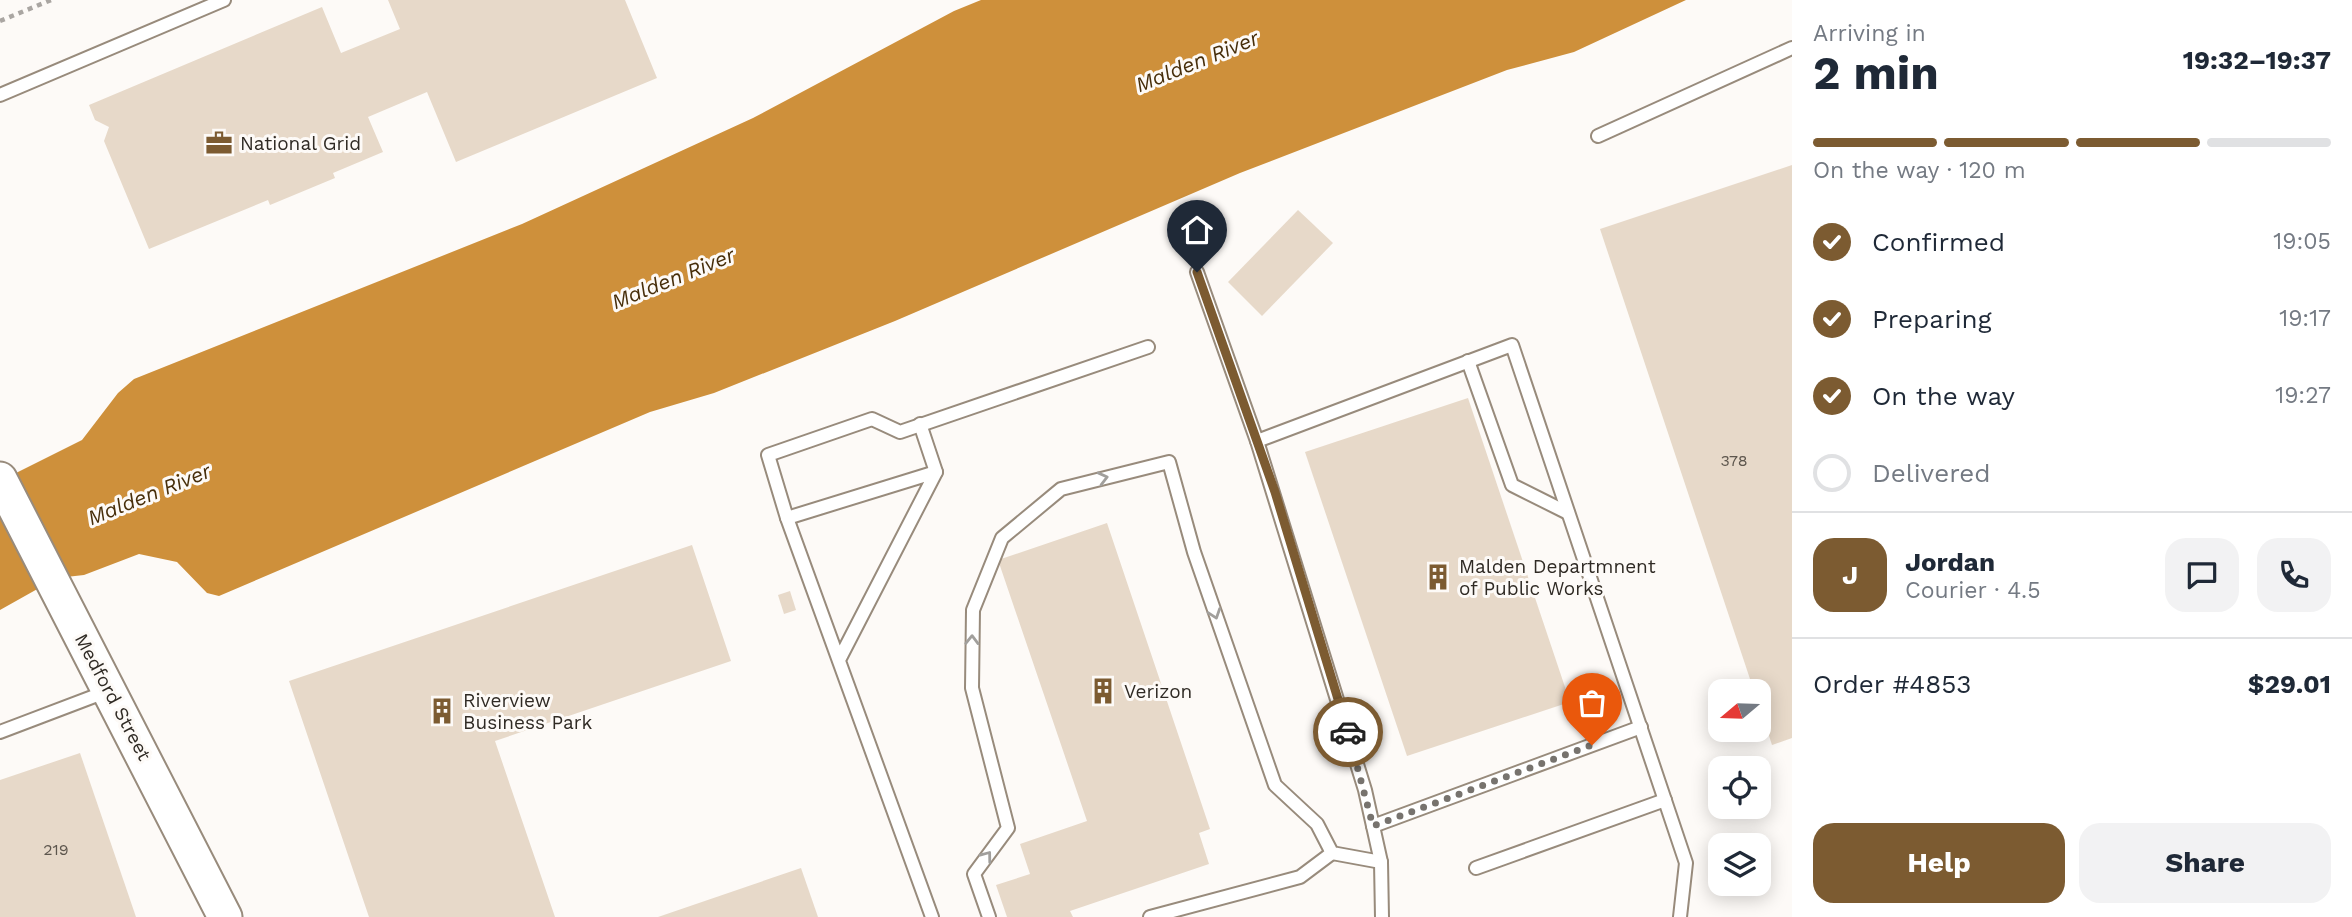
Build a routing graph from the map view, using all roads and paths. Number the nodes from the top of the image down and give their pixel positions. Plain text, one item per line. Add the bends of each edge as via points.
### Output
1 (51, 0) edge
2 (224, 0) edge
3 (0, 21) edge
4 (1792, 48) edge
5 (0, 94) edge
6 (1598, 136) dead end
7 (1197, 272) dead end
8 (1148, 348) dead end
9 (1468, 361) junction
10 (920, 425) junction
11 (1257, 441) junction
12 (936, 472) junction
13 (0, 479) edge
14 (1568, 513) junction
15 (787, 518) junction
16 (839, 660) junction
17 (111, 690) junction
18 (1640, 727) junction
19 (0, 732) edge
20 (1665, 800) junction
21 (1373, 826) junction
22 (1332, 853) junction
23 (1381, 862) junction
24 (1476, 868) dead end
25 (225, 917) edge
26 (932, 917) edge
27 (989, 917) edge
28 (1150, 917) edge
29 (1382, 917) edge
30 (1680, 917) edge

1 - 3 path
2 - 5 lane
4 - 6 lane
7 - 11 lane
8 - 10 lane
9 - 11 lane
9 - 14 lane via 1512,485
9 - 14 lane via 1512,345
10 - 12 lane
10 - 15 lane via 900,432 872,419 768,454
11 - 21 lane via 1362,777
12 - 15 lane
12 - 16 lane
13 - 17 main road, Medford Street
14 - 18 lane
15 - 16 lane
16 - 26 lane
17 - 19 lane
17 - 25 main road, Medford Street
18 - 20 lane
18 - 21 lane
20 - 24 lane
20 - 30 lane via 1686,863
21 - 23 lane
22 - 23 lane
27 -> 22 lane via 974,874 1008,828 972,688 973,610 1002,538 1061,489 1169,462 1194,552 1275,785 1317,824
22 - 28 lane via 1300,877
23 - 29 lane

